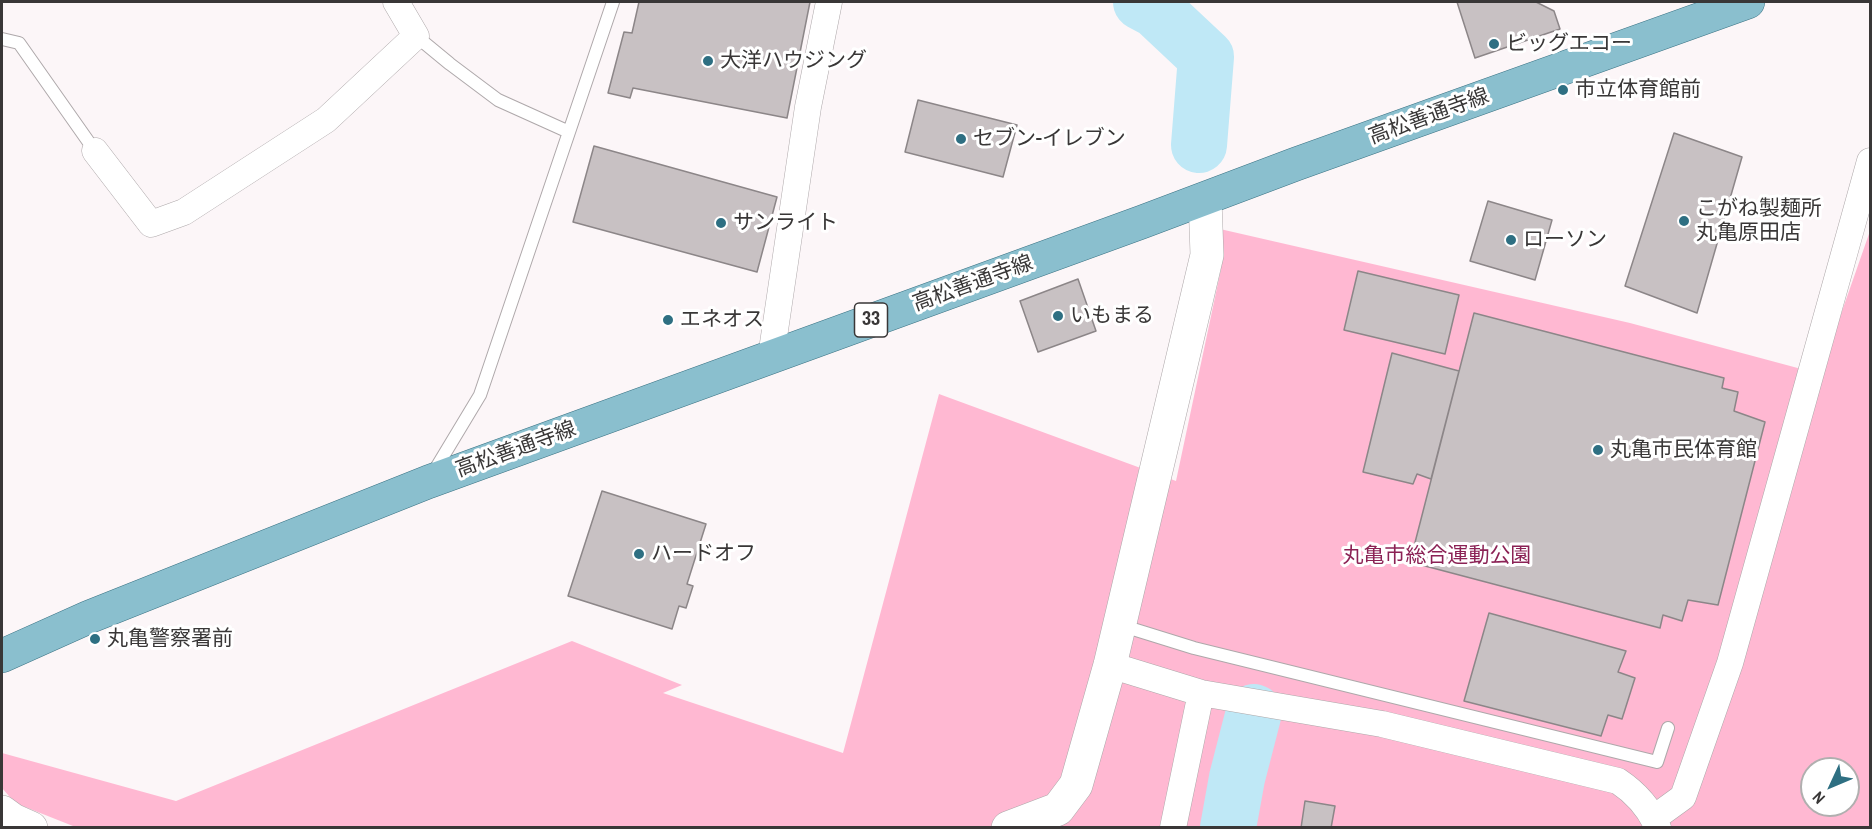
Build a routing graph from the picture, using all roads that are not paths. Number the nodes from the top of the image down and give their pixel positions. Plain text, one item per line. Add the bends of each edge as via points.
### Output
1 (396, 2) edge
2 (613, 2) edge
3 (829, 2) edge
4 (1748, 2) edge
5 (416, 36) junction
6 (2, 39) edge
7 (569, 132) junction
8 (95, 151) joint
9 (1870, 163) edge
10 (1205, 199) junction
11 (771, 357) junction
12 (428, 482) junction
13 (1119, 625) junction
14 (2, 656) edge
15 (1110, 665) junction
16 (1201, 693) junction
17 (1668, 728) dead end
18 (2, 812) edge
19 (1051, 820) edge
20 (1656, 823) edge
21 (31, 828) edge
22 (1008, 828) edge
23 (1173, 828) edge

1 - 5 street
2 - 7 lane
3 - 11 street via 808,107
4 - 10 main road, 高松善通寺線 / 33
5 - 7 lane via 498,100
5 - 8 street via 326,120 184,212 151,224
6 - 8 lane via 19,44
7 - 12 lane via 480,395
9 - 20 street via 1730,663 1683,797
10 - 11 main road, 高松善通寺線 / 33
10 - 13 street via 1207,255
11 - 12 main road, 高松善通寺線 / 33
12 - 14 main road, 高松善通寺線 / 33 via 89,617
13 - 15 street
13 - 17 lane via 1194,648 1657,762
15 - 16 street
15 - 19 street via 1076,785
16 - 20 street via 1382,724 1618,781 1642,801
16 - 23 street
18 - 21 street
19 - 22 street

